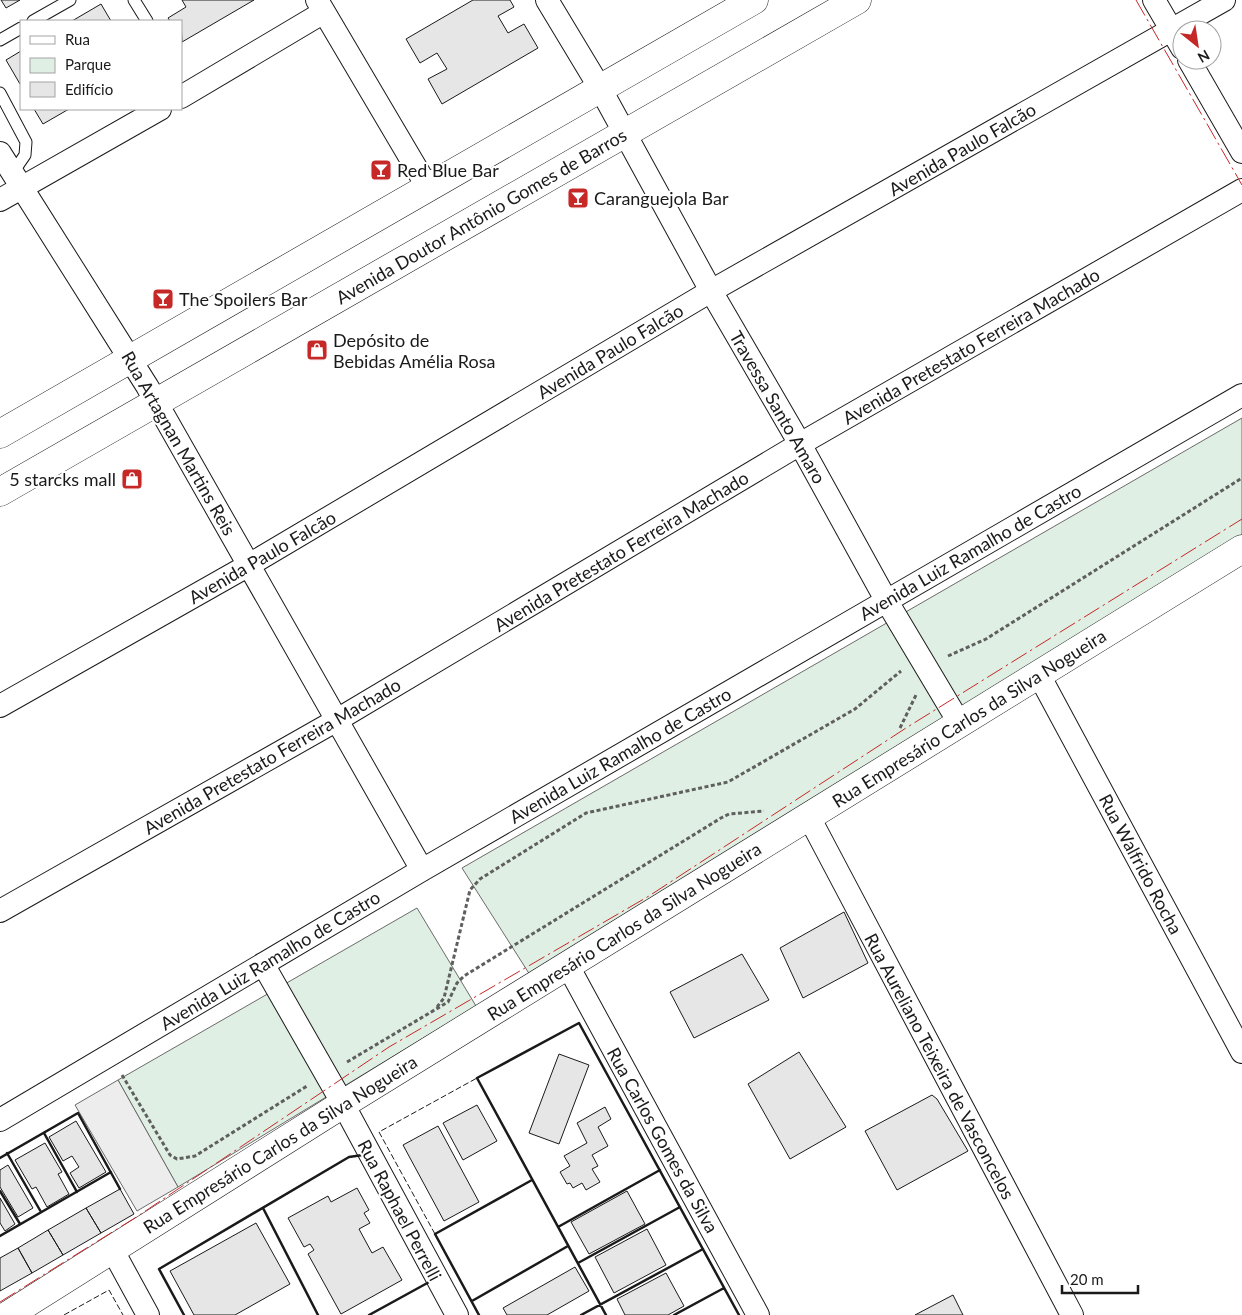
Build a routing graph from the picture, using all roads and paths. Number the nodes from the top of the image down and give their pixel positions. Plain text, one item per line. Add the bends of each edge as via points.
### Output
1 (70, 0) edge
2 (134, 0) edge
3 (547, 0) edge
4 (754, 0) edge
5 (857, 0) edge
6 (1154, 0) edge
7 (1224, 0) edge
8 (320, 6) edge
9 (34, 20) edge
10 (146, 20) edge
11 (1200, 20) edge
12 (20, 29) edge
13 (1172, 31) edge
14 (0, 40) edge
15 (1172, 42) edge
16 (1195, 70) edge
17 (600, 88) junction
18 (184, 89) edge
19 (0, 93) edge
20 (158, 110) edge
21 (624, 134) junction
22 (1242, 152) edge
23 (0, 153) edge
24 (16, 181) junction
25 (428, 188) junction
26 (1242, 190) edge
27 (0, 200) edge
28 (711, 291) junction
29 (131, 359) junction
30 (1242, 395) edge
31 (156, 402) junction
32 (0, 434) edge
33 (800, 444) junction
34 (1242, 478) edge
35 (0, 492) edge
36 (1242, 548) edge
37 (249, 565) junction
38 (886, 600) junction
39 (926, 666) junction
40 (1039, 676) junction
41 (0, 706) edge
42 (338, 720) junction
43 (960, 724) junction
44 (898, 732) dead end
45 (771, 807) dead end
46 (809, 817) junction
47 (422, 870) junction
48 (0, 911) edge
49 (263, 964) junction
50 (568, 966) junction
51 (437, 1008) junction
52 (1242, 1052) edge
53 (110, 1055) junction
54 (326, 1074) junction
55 (343, 1104) junction
56 (0, 1120) edge
57 (112, 1249) junction
58 (8, 1315) edge
59 (148, 1315) edge
60 (457, 1315) edge
61 (758, 1315) edge
62 (1072, 1315) edge

1 - 9 lane
2 - 10 lane
3 - 17 street, Travessa Santo Amaro
4 - 17 main road
5 - 21 main road, Avenida Doutor Antônio Gomes de Barros
6 - 13 street
7 - 11 street, Avenida Paulo Falcão
8 - 18 street
8 - 25 street
12 - 14 lane
15 - 28 street, Avenida Paulo Falcão
16 - 22 street
17 - 21 street, Travessa Santo Amaro
17 - 25 main road
19 - 24 lane via 26,142
20 - 24 street
21 - 28 street, Travessa Santo Amaro
21 - 31 main road, Avenida Doutor Antônio Gomes de Barros
23 - 24 street, Rua Artagnan Martins Reis
24 - 27 street
24 - 29 street, Rua Artagnan Martins Reis
25 - 29 main road
26 - 33 street, Avenida Pretestato Ferreira Machado
28 - 33 street, Travessa Santo Amaro
28 - 37 street, Avenida Paulo Falcão
29 - 31 street, Rua Artagnan Martins Reis
29 - 32 main road
30 - 38 street, Avenida Luiz Ramalho de Castro
31 - 35 main road, Avenida Doutor Antônio Gomes de Barros
31 - 37 street, Rua Artagnan Martins Reis
33 - 38 street, Travessa Santo Amaro
33 - 42 street, Avenida Pretestato Ferreira Machado
34 - 39 path via 986,639
36 - 40 main road, Rua Empresário Carlos da Silva Nogueira
37 - 41 street, Avenida Paulo Falcão
37 - 42 street, Rua Artagnan Martins Reis
38 - 39 street, Travessa Santo Amaro
38 - 47 street, Avenida Luiz Ramalho de Castro
39 - 43 street, Travessa Santo Amaro
39 - 44 path via 924,678
39 - 51 path via 914,661 855,709 728,782 586,813 480,879 470,890 444,998
40 - 43 main road, Rua Empresário Carlos da Silva Nogueira
40 - 52 street, Rua Walfrido Rocha
42 - 47 street, Rua Artagnan Martins Reis
42 - 48 street, Avenida Pretestato Ferreira Machado
43 - 46 main road, Rua Empresário Carlos da Silva Nogueira
45 - 51 path via 763,812 729,814 722,818 464,976 448,1002
46 - 50 main road, Rua Empresário Carlos da Silva Nogueira
46 - 62 street, Rua Aureliano Teixeira de Vasconcelos
47 - 49 street, Avenida Luiz Ramalho de Castro
49 - 53 street, Avenida Luiz Ramalho de Castro
49 - 54 street, Rua Raphael Perrelli
50 - 55 main road, Rua Empresário Carlos da Silva Nogueira
50 - 61 street, Rua Carlos Gomes da Silva
51 - 54 path
53 - 54 path via 170,1155 177,1159 194,1156
53 - 56 street, Avenida Luiz Ramalho de Castro
54 - 55 street, Rua Raphael Perrelli
55 - 57 main road, Rua Empresário Carlos da Silva Nogueira
55 - 60 street, Rua Raphael Perrelli
57 - 58 main road, Rua Empresário Carlos da Silva Nogueira
57 - 59 street

